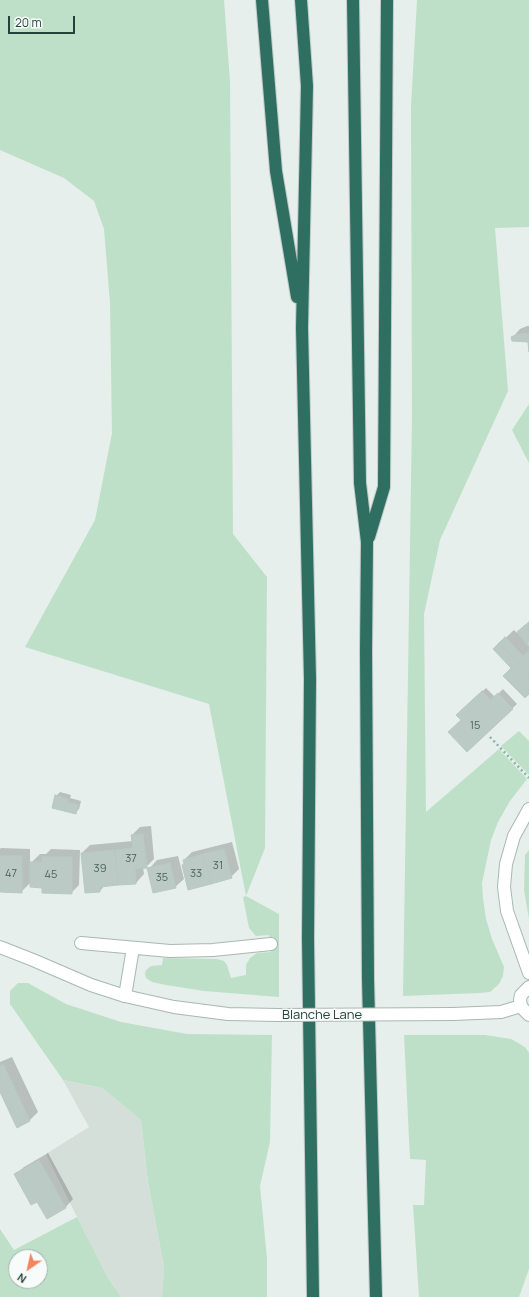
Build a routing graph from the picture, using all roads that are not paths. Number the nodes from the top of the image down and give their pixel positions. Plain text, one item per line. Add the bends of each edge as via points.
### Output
1 (262, 0) edge
2 (301, 0) edge
3 (353, 0) edge
4 (387, 0) edge
5 (302, 328) junction
6 (367, 542) junction
7 (529, 809) edge
8 (81, 943) dead end
9 (271, 944) dead end
10 (0, 947) edge
11 (133, 948) junction
12 (529, 973) edge
13 (529, 987) edge
14 (125, 996) junction
15 (525, 1010) edge
16 (313, 1297) edge
17 (376, 1297) edge

1 - 5 highway via 276,170
2 - 5 highway via 307,86
3 - 6 highway via 360,483
4 - 6 highway via 384,487
5 - 16 highway via 310,679 308,939
6 - 17 highway via 368,979
7 - 12 street via 514,836 506,864 504,887 507,911
8 - 11 street
9 - 11 street via 212,950 170,951
10 - 14 street, Blanche Lane via 90,985
11 - 14 street
13 - 15 street via 521,995
14 - 15 street, Blanche Lane, bridge via 174,1007 228,1014 453,1014

